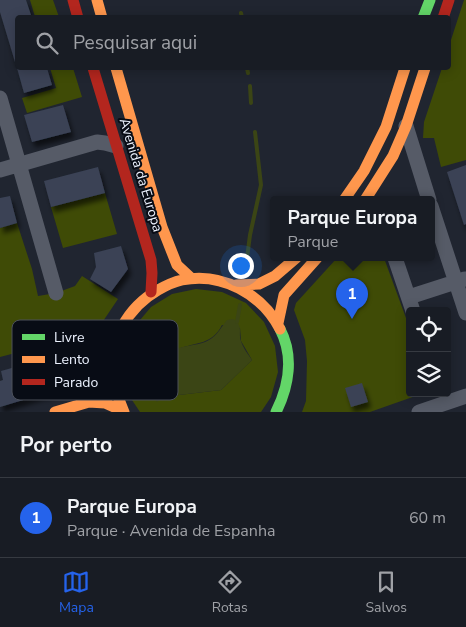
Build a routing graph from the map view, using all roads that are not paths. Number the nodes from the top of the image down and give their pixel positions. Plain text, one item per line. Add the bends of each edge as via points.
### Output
1 (74, 0) edge
2 (97, 0) edge
3 (430, 0) edge
4 (449, 0) edge
5 (77, 15) edge
6 (101, 15) edge
7 (424, 15) edge
8 (444, 15) edge
9 (94, 70) edge
10 (117, 70) edge
11 (404, 70) edge
12 (424, 70) edge
13 (0, 98) edge
14 (406, 126) junction
15 (111, 128) junction
16 (97, 142) junction
17 (116, 146) junction
18 (18, 165) junction
19 (0, 170) edge
20 (347, 196) edge
21 (368, 196) edge
22 (424, 196) edge
23 (435, 222) edge
24 (292, 261) edge
25 (314, 261) edge
26 (396, 261) edge
27 (191, 278) junction
28 (461, 281) edge
29 (236, 286) junction
30 (151, 292) junction
31 (56, 293) dead end
32 (411, 304) edge
33 (466, 313) edge
34 (126, 320) edge
35 (278, 323) junction
36 (466, 396) edge
37 (89, 402) joint
38 (444, 403) edge
39 (282, 408) edge
40 (124, 411) edge
41 (55, 412) edge
42 (419, 412) edge

1 - 5 main road
2 - 6 main road
3 - 7 main road
4 - 8 main road
9 - 15 main road, Avenida da Europa
10 - 27 main road, Avenida da Europa via 163,232 177,266
11 - 20 main road via 386,127 364,171
12 - 14 main road
13 - 18 street
14 - 21 main road via 393,156
14 - 22 street
15 - 16 street
15 - 17 main road, Avenida da Europa
16 - 17 street
16 - 18 street
17 - 30 main road, Avenida da Europa via 151,260
18 - 19 street
18 - 31 street
23 - 28 street
24 - 29 main road via 259,284
25 - 35 main road via 284,296
26 - 32 street
27 - 29 main road via 214,279
27 - 30 main road
28 - 32 street
28 - 33 street
29 - 35 main road via 263,304
30 - 34 main road
35 - 39 main road via 289,363
36 - 38 street
37 - 40 main road via 105,403
37 - 41 main road
38 - 42 street

